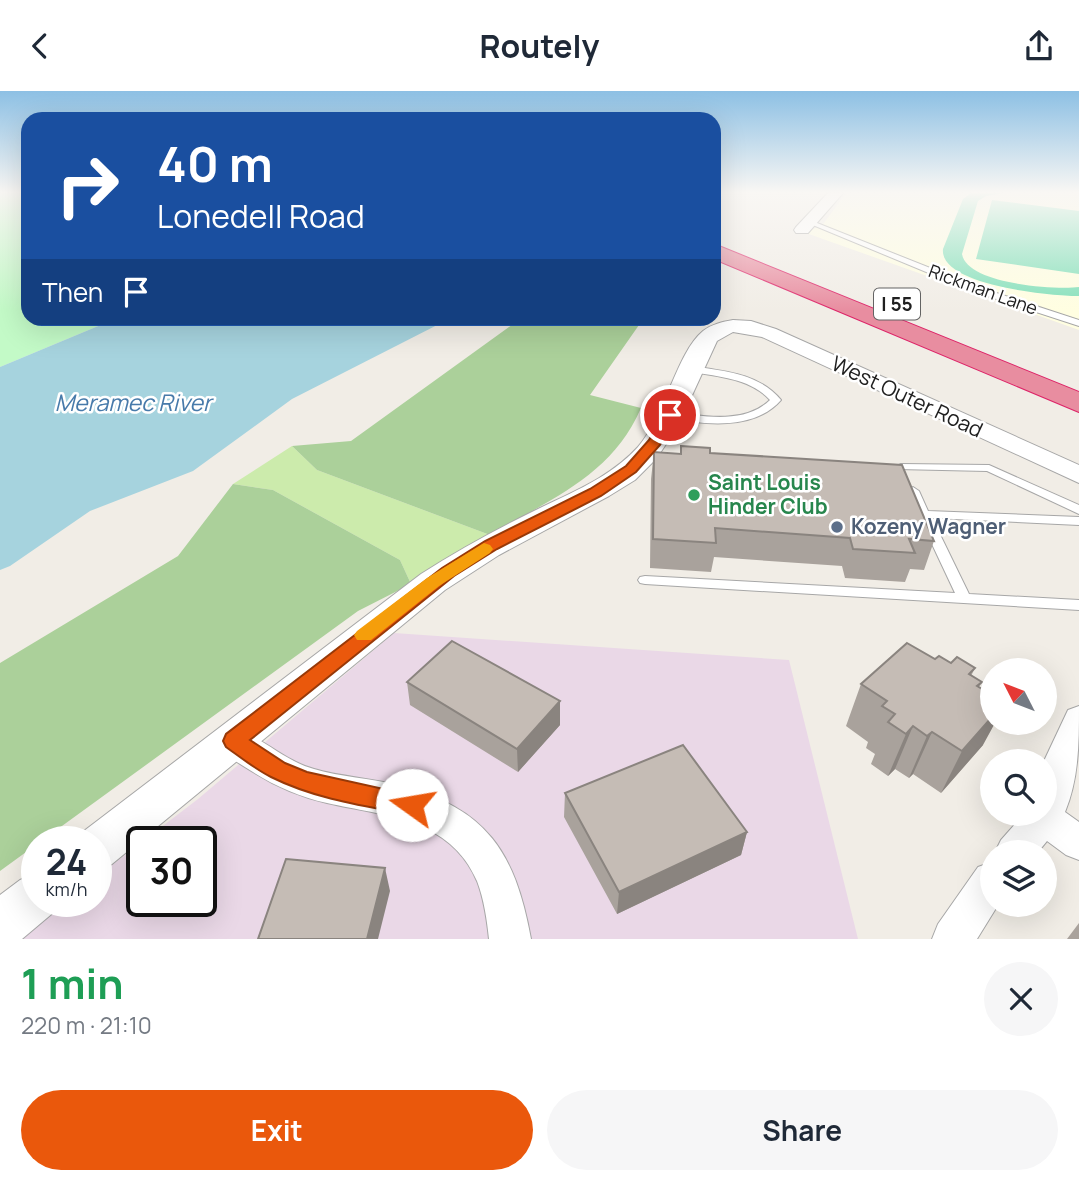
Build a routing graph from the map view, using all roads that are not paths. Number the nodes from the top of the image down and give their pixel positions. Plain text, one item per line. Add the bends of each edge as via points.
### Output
1 (824, 233) edge
2 (721, 236) edge
3 (721, 254) edge
4 (1079, 323) edge
5 (1029, 356) dead end
6 (691, 369) junction
7 (1079, 403) edge
8 (670, 415) junction
9 (887, 466) edge
10 (901, 467) junction
11 (1079, 475) edge
12 (1079, 510) edge
13 (923, 513) junction
14 (1079, 521) edge
15 (645, 580) dead end
16 (964, 598) junction
17 (1079, 605) edge
18 (1079, 719) edge
19 (233, 741) junction
20 (1057, 790) edge
21 (1037, 826) edge
22 (1055, 826) edge
23 (112, 836) edge
24 (1025, 840) edge
25 (1079, 843) edge
26 (980, 898) edge
27 (21, 909) edge
28 (0, 925) edge
29 (510, 939) edge
30 (953, 939) edge

1 - 4 lane, Rickman Lane
2 - 5 highway, I 55
3 - 7 highway, I 55
6 - 8 street
6 - 8 lane via 754,383 776,400 770,408 726,421
6 - 11 street, West Outer Road via 709,335 722,327 753,327
8 - 19 street via 655,442 631,469 448,572
9 - 10 lane
10 - 12 lane via 989,468
10 - 13 lane
13 - 14 lane
13 - 16 lane
15 - 16 lane
16 - 17 lane
18 - 20 street via 1061,761
19 - 23 street
19 - 29 street via 303,781 427,809 453,824 476,845 494,871
21 - 24 street
22 - 25 street
26 - 30 street
27 - 28 street

